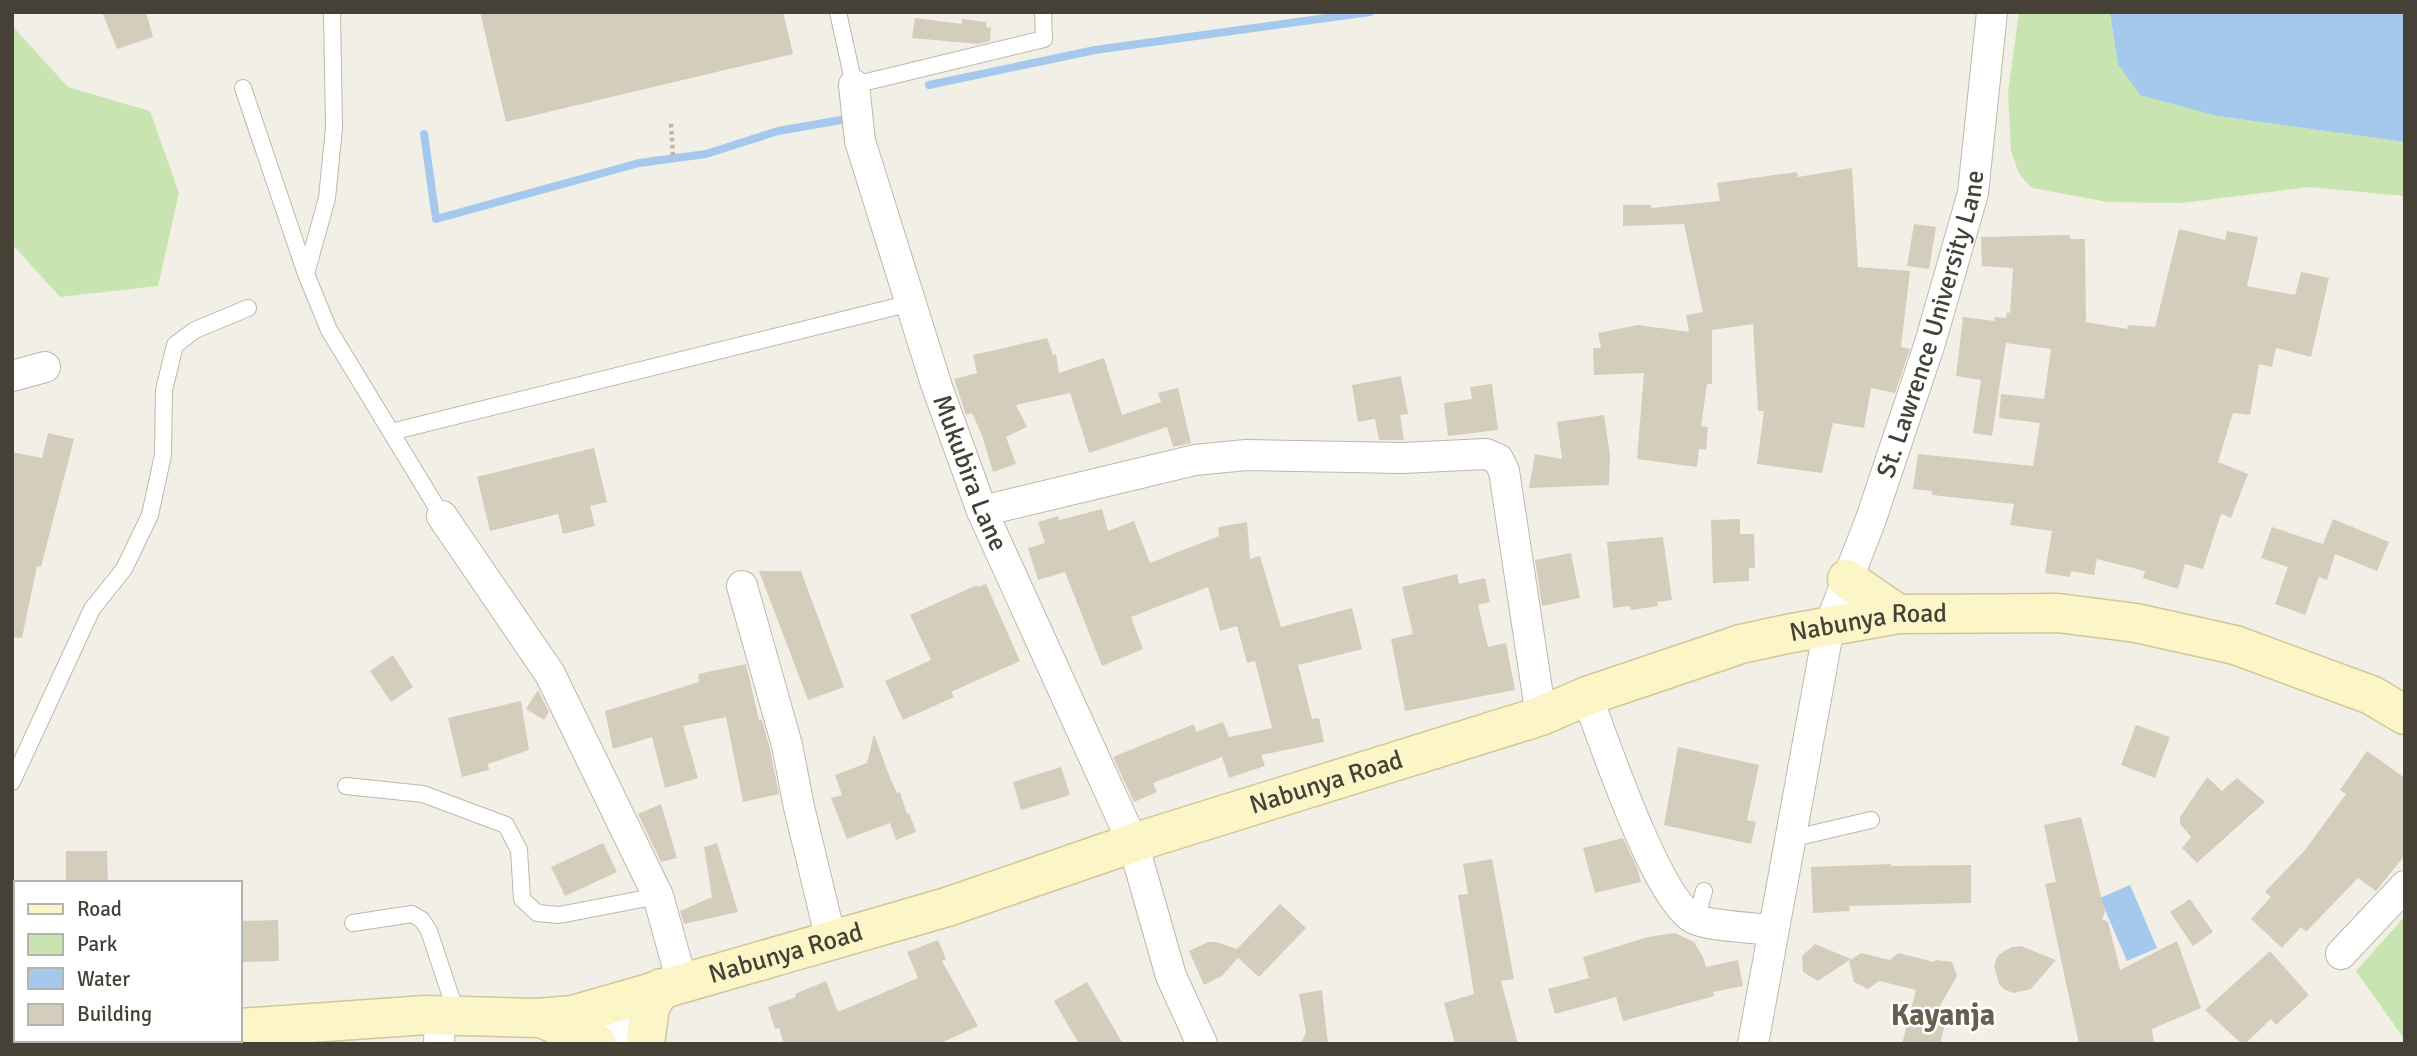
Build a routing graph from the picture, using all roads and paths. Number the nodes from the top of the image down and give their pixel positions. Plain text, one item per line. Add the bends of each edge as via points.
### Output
1 (332, 12) edge
2 (838, 12) edge
3 (1043, 12) edge
4 (1992, 12) edge
5 (854, 85) junction
6 (243, 88) dead end
7 (671, 124) dead end
8 (673, 155) dead end
9 (306, 274) junction
10 (911, 303) junction
11 (248, 308) dead end
12 (45, 367) dead end
13 (12, 376) edge
14 (391, 432) junction
15 (982, 511) junction
16 (442, 516) joint
17 (1847, 579) junction
18 (742, 586) dead end
19 (1898, 614) junction
20 (1829, 627) junction
21 (1587, 696) junction
22 (2405, 715) edge
23 (1541, 716) junction
24 (12, 782) edge
25 (346, 786) dead end
26 (1871, 820) dead end
27 (1790, 839) junction
28 (1133, 842) junction
29 (2405, 886) edge
30 (1704, 891) dead end
31 (658, 896) junction
32 (1696, 920) junction
33 (353, 923) dead end
34 (1773, 930) junction
35 (831, 940) junction
36 (2342, 954) dead end
37 (671, 985) junction
38 (446, 1025) edge
39 (570, 1027) edge
40 (242, 1028) edge
41 (631, 1044) edge
42 (645, 1044) edge
43 (1202, 1044) edge
44 (1753, 1044) edge

1 - 9 lane via 334,128 327,198
2 - 5 lane
3 - 5 lane via 1044,39
4 - 17 street, St. Lawrence University Lane via 1973,192 1930,344
5 - 10 street, Mukubira Lane via 860,141
6 - 9 lane
7 - 8 path
9 - 14 lane via 328,330
10 - 14 lane
10 - 15 street, Mukubira Lane
11 - 24 lane via 195,330 175,345 164,390 163,455 150,515 124,569 92,609
12 - 13 street
14 - 16 lane
15 - 23 street via 1195,460 1245,455 1402,458 1486,454 1498,459 1504,471
15 - 28 street, Mukubira Lane
16 - 31 street via 550,674
17 - 19 main road
17 - 20 street, St. Lawrence University Lane
18 - 35 street via 787,745
19 - 20 main road, Nabunya Road
19 - 22 main road, Nabunya Road via 2058,613 2136,623 2235,645 2371,695
20 - 21 main road, Nabunya Road via 1741,644
20 - 27 street, St. Lawrence University Lane
21 - 23 main road, Nabunya Road
21 - 32 street via 1634,822 1671,894
23 - 28 main road, Nabunya Road
25 - 31 lane via 423,794 506,825 519,850 522,899 537,913 559,915
26 - 27 lane
27 - 34 street, St. Lawrence University Lane
28 - 35 main road, Nabunya Road via 947,907
28 - 43 street, Mukubira Lane via 1171,976
29 - 36 street
30 - 32 lane
31 - 37 street
32 - 34 street
33 - 38 lane via 412,914 422,920 429,931
34 - 44 street, St. Lawrence University Lane
35 - 37 main road, Nabunya Road
37 - 39 main road, Nabunya Road
37 - 42 main road via 650,1007
38 - 39 main road, Nabunya Road
38 - 40 main road, Nabunya Road
39 - 41 street

